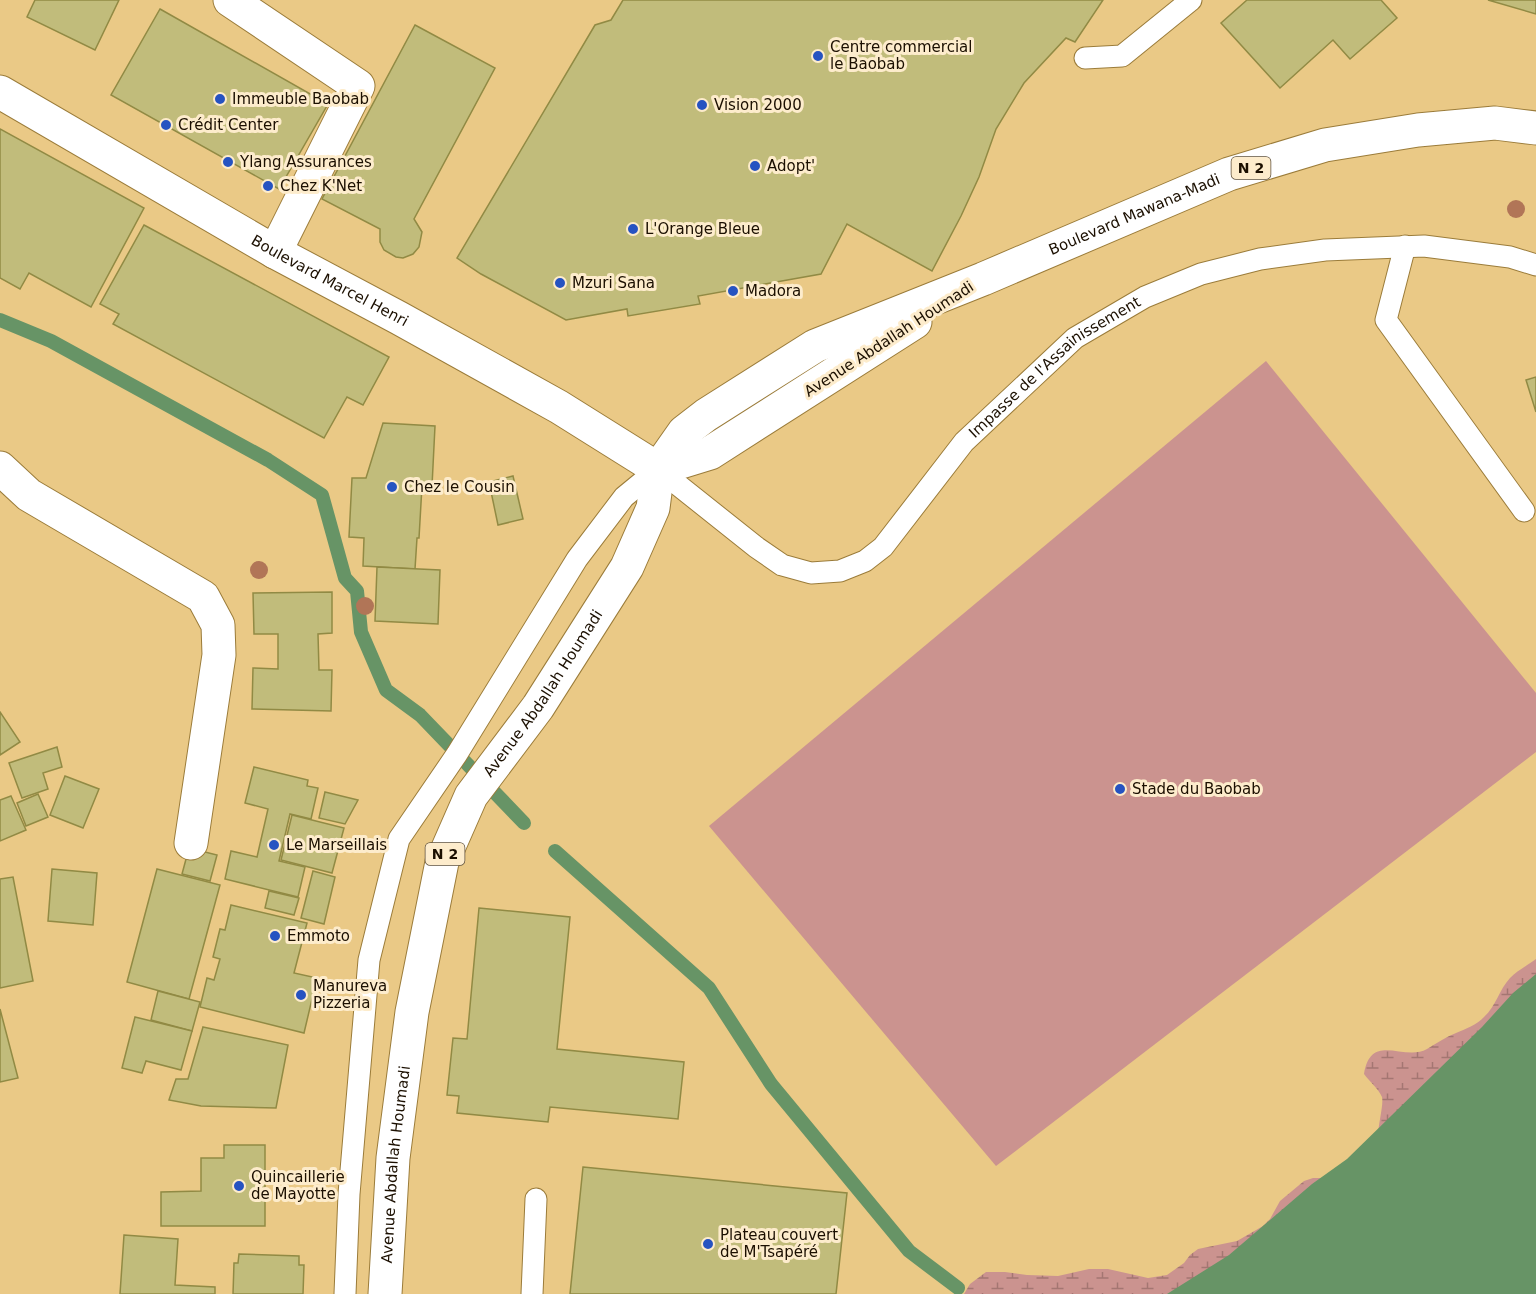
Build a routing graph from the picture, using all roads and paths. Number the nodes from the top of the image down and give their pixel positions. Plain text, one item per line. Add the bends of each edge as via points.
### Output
1 (230, 0) edge
2 (1191, 0) edge
3 (1085, 58) dead end
4 (0, 92) edge
5 (1536, 128) edge
6 (1405, 246) junction
7 (275, 252) junction
8 (1536, 265) edge
9 (0, 468) edge
10 (658, 469) junction
11 (1524, 511) dead end
12 (191, 843) dead end
13 (536, 1199) dead end
14 (345, 1294) edge
15 (385, 1294) edge
16 (532, 1294) edge

1 - 7 main road via 358,86
2 - 3 lane via 1122,56
4 - 7 main road, Boulevard Marcel Henri
5 - 10 main road, Boulevard Mawana-Madi / N 2 via 1495,123 1418,130 1324,145 1229,174 815,346 684,432
6 - 8 lane, Impasse de l'Assainissement via 1510,257
6 - 10 lane, Impasse de l'Assainissement via 1324,250 1260,259 1201,274 1144,297 1075,338 964,442 883,547 865,561 840,571 811,573 782,565
6 - 11 lane via 1386,320
7 - 10 main road, Boulevard Marcel Henri via 559,407
9 - 12 main road via 28,495 203,597 218,624 219,655
10 - 14 lane via 624,497 577,559 457,754 399,839 369,960 349,1194
10 - 15 main road, Avenue Abdallah Houmadi / N 2 via 653,508 627,567 538,707 471,796 442,862 412,1012 393,1158
13 - 16 lane

